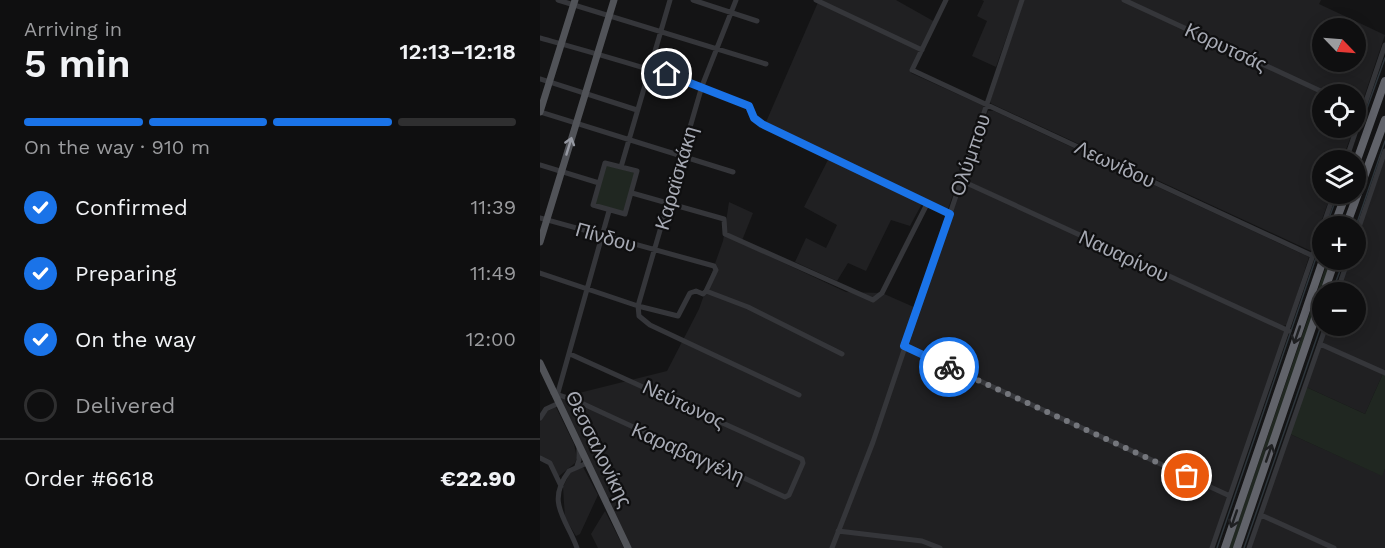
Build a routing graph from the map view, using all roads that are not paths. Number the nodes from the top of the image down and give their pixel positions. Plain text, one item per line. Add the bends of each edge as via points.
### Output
1 (558, 0) edge
2 (614, 0) edge
3 (670, 0) edge
4 (693, 0) edge
5 (736, 0) edge
6 (816, 0) edge
7 (946, 0) edge
8 (1022, 0) edge
9 (1124, 0) edge
10 (575, 2) edge
11 (732, 12) junction
12 (610, 15) junction
13 (757, 21) dead end
14 (660, 30) junction
15 (540, 38) edge
16 (562, 44) junction
17 (1385, 45) edge
18 (717, 49) junction
19 (922, 50) junction
20 (597, 56) junction
21 (766, 64) dead end
22 (649, 68) junction
23 (540, 79) edge
24 (1385, 81) edge
25 (550, 82) junction
26 (702, 86) junction
27 (1312, 87) edge
28 (585, 93) junction
29 (1366, 102) edge
30 (987, 105) junction
31 (637, 110) junction
32 (540, 112) edge
33 (1385, 120) edge
34 (576, 123) junction
35 (629, 140) junction
36 (1361, 150) edge
37 (1385, 151) edge
38 (683, 157) junction
39 (540, 165) edge
40 (621, 167) junction
41 (561, 170) junction
42 (733, 172) dead end
43 (960, 180) junction
44 (599, 183) junction
45 (632, 193) junction
46 (670, 202) junction
47 (927, 204) junction
48 (609, 211) junction
49 (950, 214) junction
50 (1350, 216) edge
51 (1363, 216) edge
52 (543, 219) edge
53 (603, 235) junction
54 (540, 242) edge
55 (656, 251) junction
56 (1312, 256) edge
57 (1312, 259) edge
58 (1320, 270) edge
59 (540, 273) edge
60 (588, 289) junction
61 (706, 291) junction
62 (638, 306) junction
63 (1312, 326) edge
64 (1289, 331) junction
65 (1323, 336) edge
66 (1320, 344) junction
67 (904, 346) junction
68 (570, 354) junction
69 (842, 354) dead end
70 (540, 363) edge
71 (1385, 373) edge
72 (799, 395) dead end
73 (556, 397) junction
74 (540, 418) edge
75 (578, 444) junction
76 (540, 458) edge
77 (587, 463) junction
78 (577, 466) junction
79 (561, 486) junction
80 (789, 495) joint
81 (1230, 496) junction
82 (1261, 515) junction
83 (838, 531) junction
84 (577, 548) edge
85 (628, 548) edge
86 (832, 548) edge
87 (940, 548) edge
88 (1212, 548) edge
89 (1225, 548) edge
90 (1237, 548) edge
91 (1250, 548) edge
92 (1334, 548) edge

1 - 10 street
2 - 12 main road
3 - 14 street
4 - 11 street
5 - 11 street, Καραϊσκάκη
6 - 19 street
7 - 19 street
8 - 30 street, Ολύμπου
9 - 27 street, Κορυτσάς
10 - 12 street
10 - 16 main road
11 - 13 street
11 - 18 street, Καραϊσκάκη
12 - 14 street
12 - 20 main road
14 - 18 street
14 - 22 street
15 - 16 street
16 - 20 street
16 - 25 main road
17 - 29 street
18 - 21 street
18 - 26 street, Καραϊσκάκη
19 - 30 street, Λεωνίδου via 912,70
20 - 22 street
20 - 28 main road
22 - 26 street
22 - 31 street
23 - 25 street
24 - 36 highway
25 - 28 street
25 - 32 main road
26 - 38 street, Καραϊσκάκη
26 - 47 street via 749,106 762,124
28 - 31 street
28 - 34 main road
30 - 43 street, Ολύμπου
30 - 56 street, Λεωνίδου
31 - 35 street
32 - 34 street
33 - 50 highway
34 - 35 street
41 -> 34 main road
35 - 38 street
35 - 40 street
37 - 51 street
38 - 42 street
38 - 46 street, Καραϊσκάκη
39 - 41 street
40 - 44 street via 604,164
40 - 45 street via 637,171
41 - 44 street
41 - 52 main road
43 - 49 street, Ολύμπου
43 - 64 street, Ναυαρίνου
44 - 48 street via 593,205
45 - 46 street
45 - 48 street via 625,214
46 - 47 street via 726,221 725,234 873,300 882,293
46 - 55 street, Καραϊσκάκη
47 - 49 street
48 - 53 street
49 - 67 street, Ολύμπου
52 - 53 street, Πίνδου
52 - 54 main road
53 - 55 street, Πίνδου
53 - 60 street
55 - 61 street, Πίνδου via 715,266
55 - 62 street, Καραϊσκάκη
57 - 64 street
58 -> 89 highway
59 - 60 street
60 - 62 street
60 - 68 street
61 - 62 street via 692,292 678,316
61 - 69 street via 748,307
62 - 72 street via 639,316 651,325
90 -> 63 highway
64 - 81 street
65 - 66 street
66 - 71 street
66 - 82 street
67 - 81 street
67 - 83 street, Ολύμπου
68 - 73 street
68 - 80 street, Νεύτωνος via 804,462
70 - 73 main road, Θεσσαλονίκης
73 - 74 street
73 - 75 main road, Θεσσαλονίκης
73 - 80 street, Καραβαγγέλη via 785,497
75 - 77 main road, Θεσσαλονίκης
75 - 78 street
76 - 79 street via 550,463
77 - 78 street
77 - 85 main road, Θεσσαλονίκης
78 - 79 street via 569,471
79 - 84 street via 559,510
81 - 88 street
82 - 91 street
82 - 92 street
83 - 86 street, Ολύμπου
83 - 87 street via 922,541

